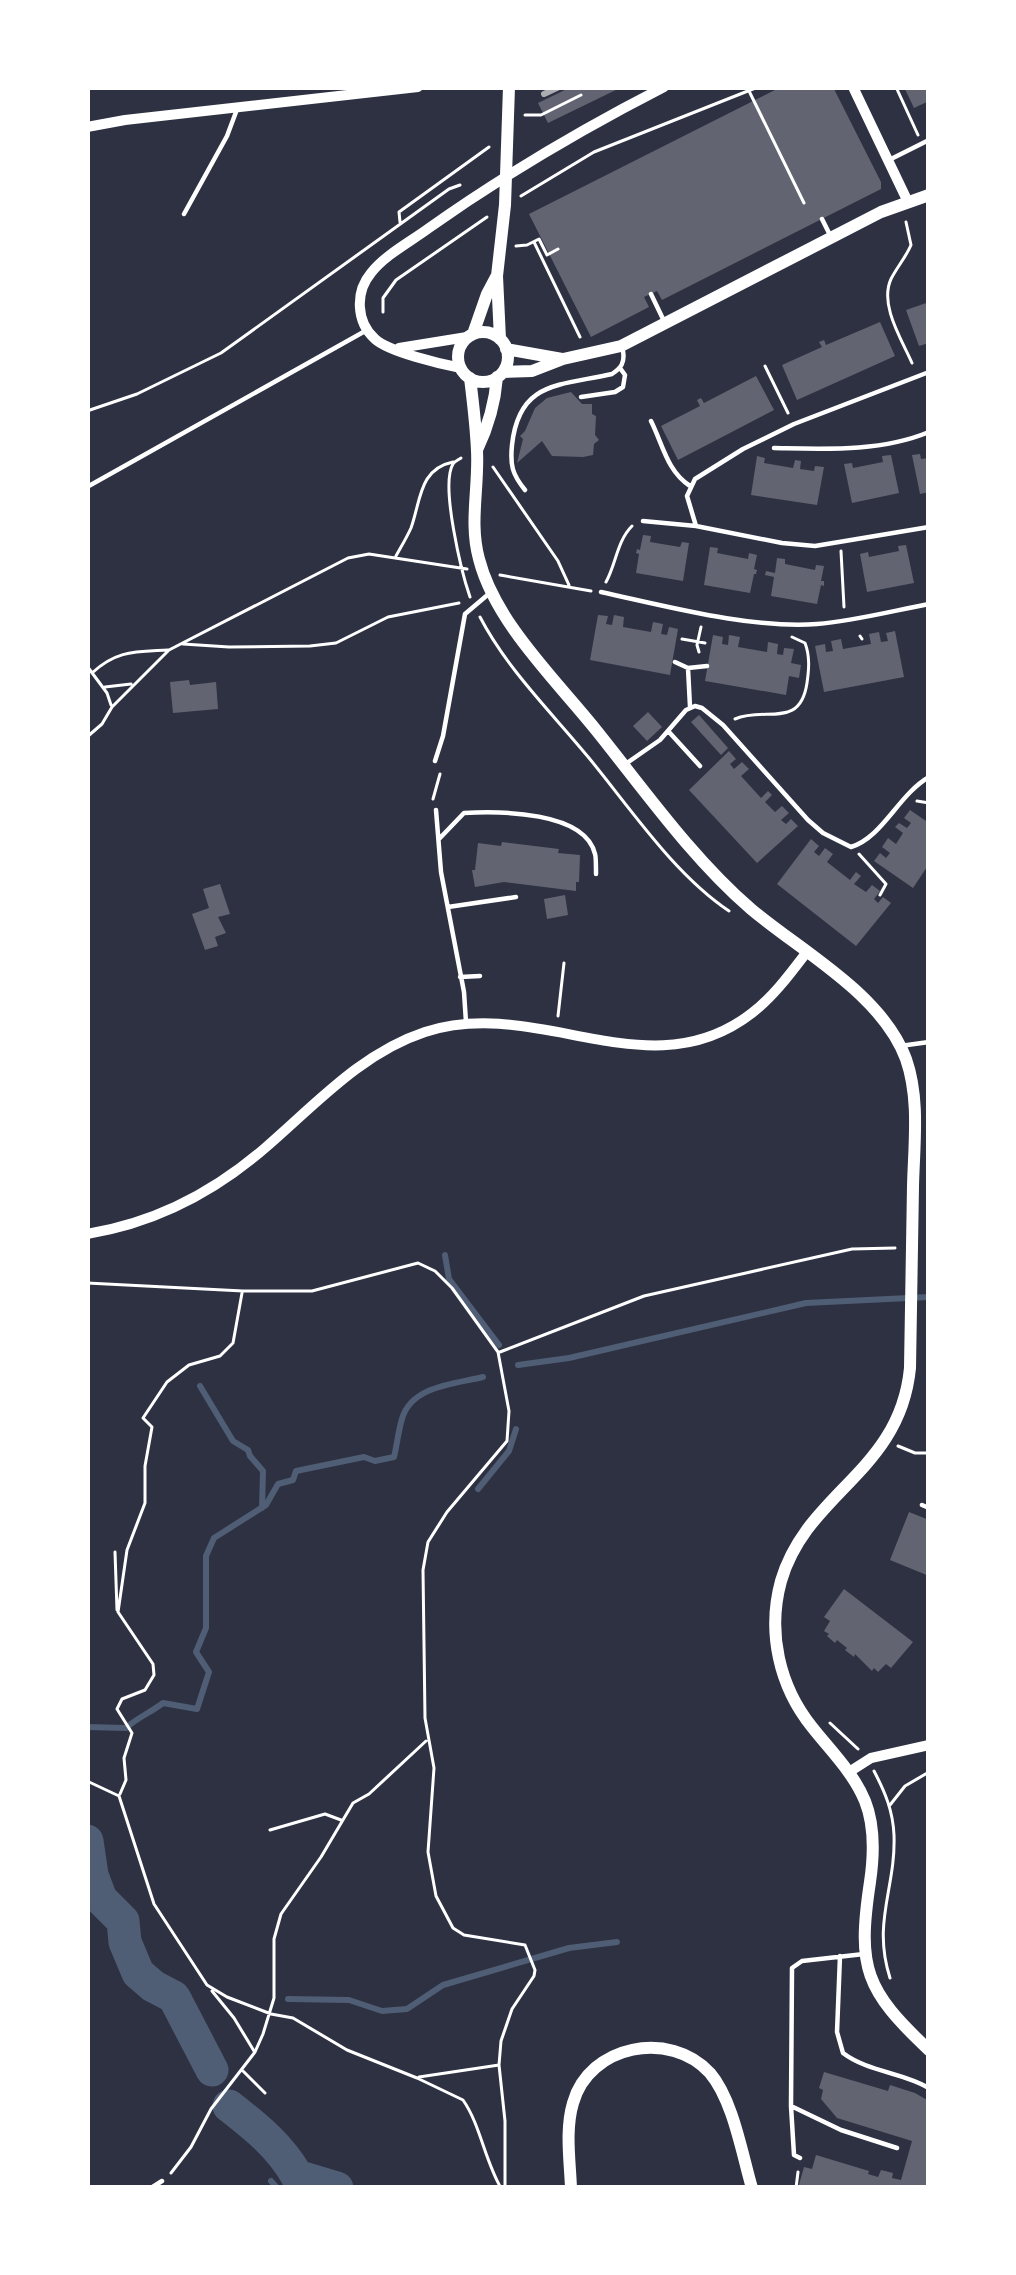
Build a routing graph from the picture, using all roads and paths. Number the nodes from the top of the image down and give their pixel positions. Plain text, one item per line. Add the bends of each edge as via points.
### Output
1 (418, 87) edge
2 (508, 87) edge
3 (664, 87) edge
4 (758, 87) edge
5 (854, 87) edge
6 (896, 87) edge
7 (749, 92) junction
8 (581, 96) dead end
9 (236, 107) junction
10 (525, 115) dead end
11 (87, 127) edge
12 (926, 141) edge
13 (502, 142) junction
14 (889, 160) junction
15 (460, 184) dead end
16 (929, 195) edge
17 (518, 198) dead end
18 (804, 202) dead end
19 (904, 204) junction
20 (502, 208) dead end
21 (184, 214) dead end
22 (821, 219) dead end
23 (400, 224) junction
24 (831, 237) junction
25 (534, 242) junction
26 (514, 245) dead end
27 (558, 249) dead end
28 (559, 274) dead end
29 (497, 276) junction
30 (552, 278) junction
31 (651, 294) dead end
32 (383, 312) dead end
33 (579, 314) dead end
34 (572, 317) junction
35 (666, 324) junction
36 (367, 330) junction
37 (470, 335) junction
38 (503, 344) junction
39 (583, 344) dead end
40 (622, 346) junction
41 (396, 348) junction
42 (563, 359) junction
43 (765, 366) dead end
44 (620, 368) junction
45 (929, 372) edge
46 (465, 373) junction
47 (500, 375) junction
48 (919, 375) junction
49 (581, 398) dead end
50 (87, 411) edge
51 (652, 421) dead end
52 (794, 424) junction
53 (929, 432) edge
54 (774, 448) dead end
55 (477, 450) junction
56 (490, 460) dead end
57 (454, 461) dead end
58 (690, 486) junction
59 (87, 487) edge
60 (525, 490) dead end
61 (643, 521) joint
62 (696, 526) junction
63 (929, 527) edge
64 (840, 543) junction
65 (396, 556) junction
66 (423, 561) dead end
67 (537, 581) dead end
68 (570, 586) junction
69 (490, 592) junction
70 (601, 592) junction
71 (471, 599) dead end
72 (929, 604) edge
73 (844, 608) dead end
74 (770, 622) junction
75 (700, 629) dead end
76 (682, 639) dead end
77 (698, 643) junction
78 (705, 643) dead end
79 (181, 644) junction
80 (170, 650) junction
81 (675, 662) dead end
82 (704, 663) joint
83 (688, 668) junction
84 (89, 671) edge
85 (134, 684) junction
86 (103, 687) junction
87 (112, 707) junction
88 (690, 707) junction
89 (722, 725) junction
90 (669, 732) junction
91 (87, 737) edge
92 (435, 761) dead end
93 (624, 765) junction
94 (700, 766) dead end
95 (929, 777) edge
96 (436, 810) dead end
97 (439, 839) junction
98 (857, 846) junction
99 (596, 874) dead end
100 (880, 895) dead end
101 (517, 897) dead end
102 (448, 907) junction
103 (806, 952) junction
104 (564, 963) dead end
105 (480, 976) dead end
106 (460, 977) junction
107 (557, 1018) dead end
108 (466, 1022) junction
109 (929, 1042) edge
110 (900, 1046) junction
111 (87, 1234) edge
112 (910, 1247) dead end
113 (87, 1283) edge
114 (243, 1291) junction
115 (498, 1352) junction
116 (898, 1446) dead end
117 (928, 1454) edge
118 (115, 1552) dead end
119 (118, 1612) junction
120 (428, 1740) junction
121 (929, 1745) edge
122 (849, 1772) junction
123 (929, 1772) edge
124 (89, 1781) edge
125 (119, 1796) junction
126 (890, 1806) dead end
127 (343, 1820) junction
128 (269, 1830) dead end
129 (864, 1954) junction
130 (840, 1957) junction
131 (207, 1984) junction
132 (271, 2014) junction
133 (929, 2050) edge
134 (254, 2052) junction
135 (499, 2065) junction
136 (241, 2070) junction
137 (417, 2078) junction
138 (929, 2088) edge
139 (266, 2093) dead end
140 (791, 2106) junction
141 (897, 2148) dead end
142 (800, 2158) joint
143 (162, 2181) joint
144 (151, 2188) edge
145 (503, 2188) edge
146 (571, 2188) edge
147 (752, 2188) edge
148 (796, 2188) edge

1 - 9 street
2 - 13 street
3 - 36 street via 532,159 375,268 360,297
4 - 7 path
5 - 14 street
6 - 12 path
7 - 17 path via 594,152
7 - 18 path
8 - 10 path
9 - 11 street
9 - 21 lane
12 - 14 lane
13 - 23 path via 399,212
13 - 29 street
14 - 19 street
15 - 23 path
16 - 19 street
19 - 24 street
19 - 48 path via 911,245 888,297
20 - 32 path via 396,280
22 - 24 lane
23 - 50 path via 221,352
24 - 35 street
25 - 26 path
25 - 27 path via 547,255
25 - 30 path
28 - 30 path
29 - 37 street
29 - 38 street
30 - 34 path
31 - 35 lane
33 - 34 path
34 - 39 path
35 - 40 street
36 - 41 street
36 - 59 lane
37 - 38 street via 484,332
37 - 41 street
37 - 46 street via 459,348
38 - 42 street
38 - 47 street via 508,361
40 - 42 street
40 - 44 lane
41 - 46 street
42 - 47 street
43 - 52 path
44 - 49 lane via 623,387
44 - 60 lane via 544,390 521,408 510,462
45 - 48 lane
46 - 47 street via 481,382
46 - 55 street
47 - 55 street
48 - 52 lane
51 - 58 lane via 670,466
52 - 58 lane
53 - 54 lane via 846,448
55 - 69 street via 475,530
56 - 68 path
57 - 65 path via 425,480
58 - 62 lane
61 - 62 lane
61 - 70 path via 623,537
62 - 64 lane via 782,543
63 - 64 lane
64 - 73 path
65 - 66 path
65 - 79 path via 349,558
67 - 68 path
68 - 70 path
69 - 92 lane via 465,614
69 - 93 street
70 - 74 lane
71 - 79 path via 388,617 336,643
72 - 74 lane via 821,623
74 - 89 path via 808,649 802,701 788,713
75 - 77 path
76 - 77 path
77 - 78 path
77 - 82 path
79 - 80 path
80 - 84 path via 129,652
80 - 85 path
81 - 83 lane
82 - 83 lane
83 - 88 lane
84 - 86 path
85 - 86 path
85 - 87 path
86 - 87 path
87 - 91 path
88 - 89 lane
88 - 90 lane
89 - 98 lane via 808,820
90 - 93 lane
90 - 94 lane
93 - 103 street via 714,874
95 - 98 lane
96 - 97 lane
97 - 99 lane via 464,813 546,818 584,836
97 - 102 lane
98 - 100 path via 886,884
101 - 102 lane
102 - 106 lane
103 - 108 street via 752,1013 674,1046
103 - 110 street via 878,1012
104 - 107 path
105 - 106 lane
106 - 108 lane
108 - 111 street via 382,1051 207,1191 147,1220
109 - 110 lane
110 - 122 street via 914,1130 904,1403 870,1461 801,1536 777,1598 784,1680
112 - 115 path via 852,1249 644,1296
113 - 114 path
114 - 115 path via 312,1291 418,1263 452,1288
114 - 119 path via 233,1343 167,1382 143,1418 152,1427 145,1503 127,1550
115 - 120 path via 507,1442 428,1542
116 - 117 path
118 - 119 path
119 - 125 path via 154,1675 117,1709 132,1733
120 - 127 path
120 - 135 path via 428,1852 440,1909 459,1933 521,1943 535,1970 507,2020
121 - 122 street
122 - 129 street via 872,1833
123 - 126 path
124 - 125 path
125 - 131 path via 154,1904
127 - 128 path via 326,1814
127 - 132 path via 281,1914
129 - 130 lane
129 - 133 street via 880,1998
130 - 138 lane via 843,2053
130 - 140 lane via 792,1968
131 - 132 path
131 - 134 path
132 - 134 path
132 - 137 path
134 - 136 path
135 - 137 path
135 - 145 path
136 - 139 path
136 - 143 path
137 - 145 path via 468,2105
140 - 141 lane
140 - 142 lane
142 - 148 path
143 - 144 lane
146 - 147 street via 578,2089 616,2054 657,2047 692,2058 718,2084

